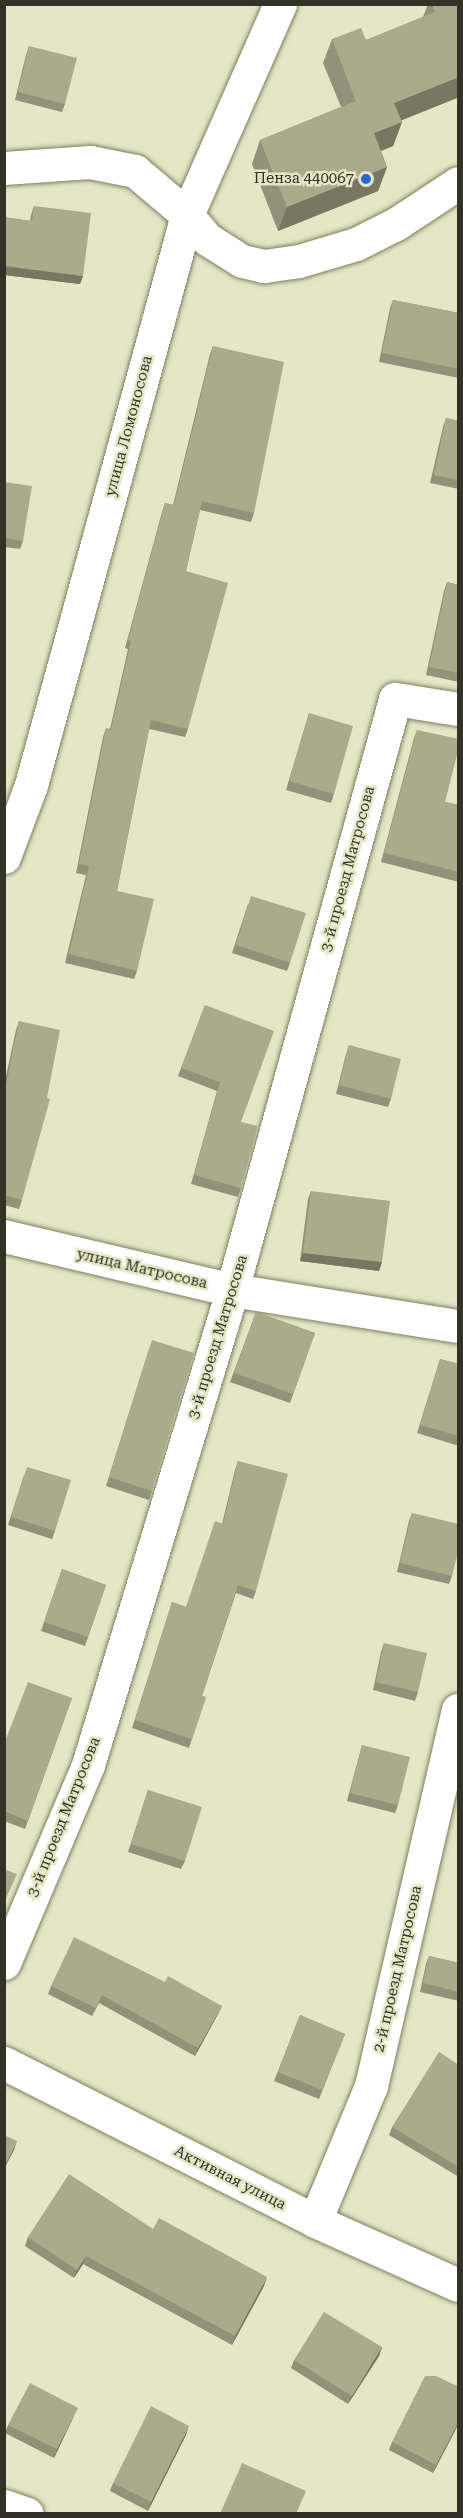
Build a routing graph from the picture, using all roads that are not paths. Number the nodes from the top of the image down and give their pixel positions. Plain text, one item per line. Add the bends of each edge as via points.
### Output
1 (280, 4) edge
2 (4, 168) edge
3 (459, 183) edge
4 (187, 215) junction
5 (459, 709) edge
6 (4, 857) edge
7 (4, 1236) edge
8 (232, 1290) junction
9 (459, 1326) edge
10 (459, 1710) edge
11 (4, 1963) edge
12 (4, 2063) edge
13 (315, 2221) junction
14 (459, 2285) edge
15 (4, 2506) edge
16 (27, 2514) edge

1 - 4 street, улица Ломоносова
2 - 4 street via 90,162 135,171
3 - 4 street via 396,224 356,244 299,261 264,266 242,261 207,239
4 - 6 street, улица Ломоносова via 31,785
5 - 8 street, 3-й проезд Матросова via 395,699
7 - 8 street, улица Матросова
8 - 9 street, улица Матросова
8 - 11 street, 3-й проезд Матросова via 88,1765
10 - 13 street, 2-й проезд Матросова via 372,2086
12 - 13 street, Активная улица
13 - 14 street, Активная улица
15 - 16 street

